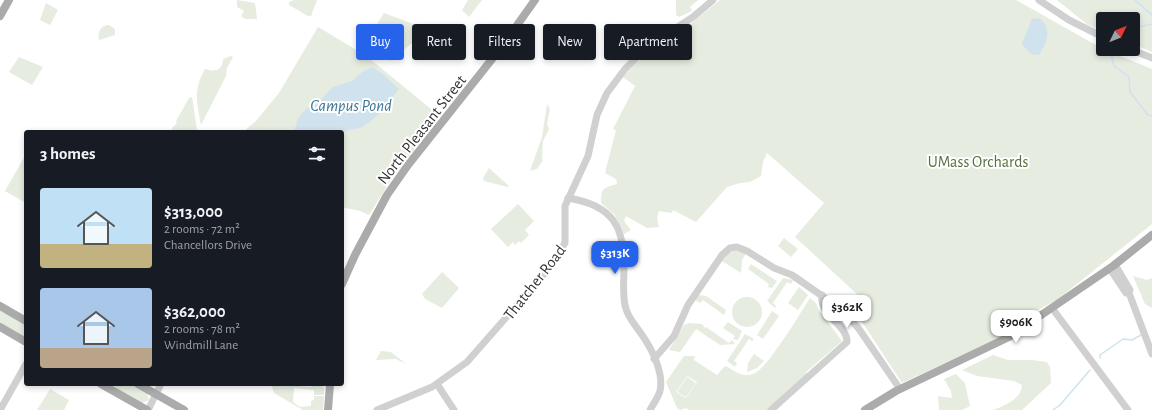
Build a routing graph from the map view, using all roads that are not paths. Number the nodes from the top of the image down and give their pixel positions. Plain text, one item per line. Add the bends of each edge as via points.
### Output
1 (9, 0) edge
2 (535, 0) edge
3 (714, 0) edge
4 (1039, 0) edge
5 (0, 16) edge
6 (1096, 33) edge
7 (1140, 53) edge
8 (1152, 58) edge
9 (568, 198) junction
10 (1152, 235) edge
11 (1113, 266) junction
12 (344, 280) edge
13 (822, 296) junction
14 (0, 306) edge
15 (1052, 308) junction
16 (24, 320) edge
17 (0, 327) edge
18 (24, 341) edge
19 (1152, 354) edge
20 (654, 359) junction
21 (24, 368) edge
22 (437, 384) junction
23 (108, 386) edge
24 (142, 386) edge
25 (160, 386) edge
26 (330, 386) edge
27 (900, 389) junction
28 (156, 394) junction
29 (0, 410) edge
30 (147, 410) edge
31 (184, 410) edge
32 (328, 410) edge
33 (377, 410) edge
34 (454, 410) edge
35 (650, 410) edge
36 (771, 410) edge
37 (865, 410) edge
38 (1128, 410) edge

1 - 5 main road
2 - 12 main road, North Pleasant Street via 497,54 408,165 388,194
3 - 9 street, Thatcher Road via 693,17 646,47 615,81 600,107 588,156
4 - 6 street via 1055,12
7 - 8 street
9 - 20 street via 596,205 607,212 616,225 623,246 625,307
9 - 22 street, Thatcher Road via 564,215 567,238 562,249 541,278 475,355
10 - 11 main road
11 - 15 main road
11 - 19 street via 1112,272 1126,293 1129,293
13 - 20 street via 792,275 770,266 742,248 730,248 722,255 690,302 670,342
13 - 27 street via 841,309 853,322
13 - 36 street via 822,305 845,334 847,342
14 - 16 main road
15 - 27 main road via 991,347
15 - 38 street
17 - 18 main road
20 - 35 street via 661,385
21 - 29 street
22 - 33 street, Thatcher Road
22 - 34 street
23 - 30 main road
24 - 28 main road
25 - 28 street
26 - 32 main road
27 - 37 main road
28 - 30 street
28 - 31 main road

